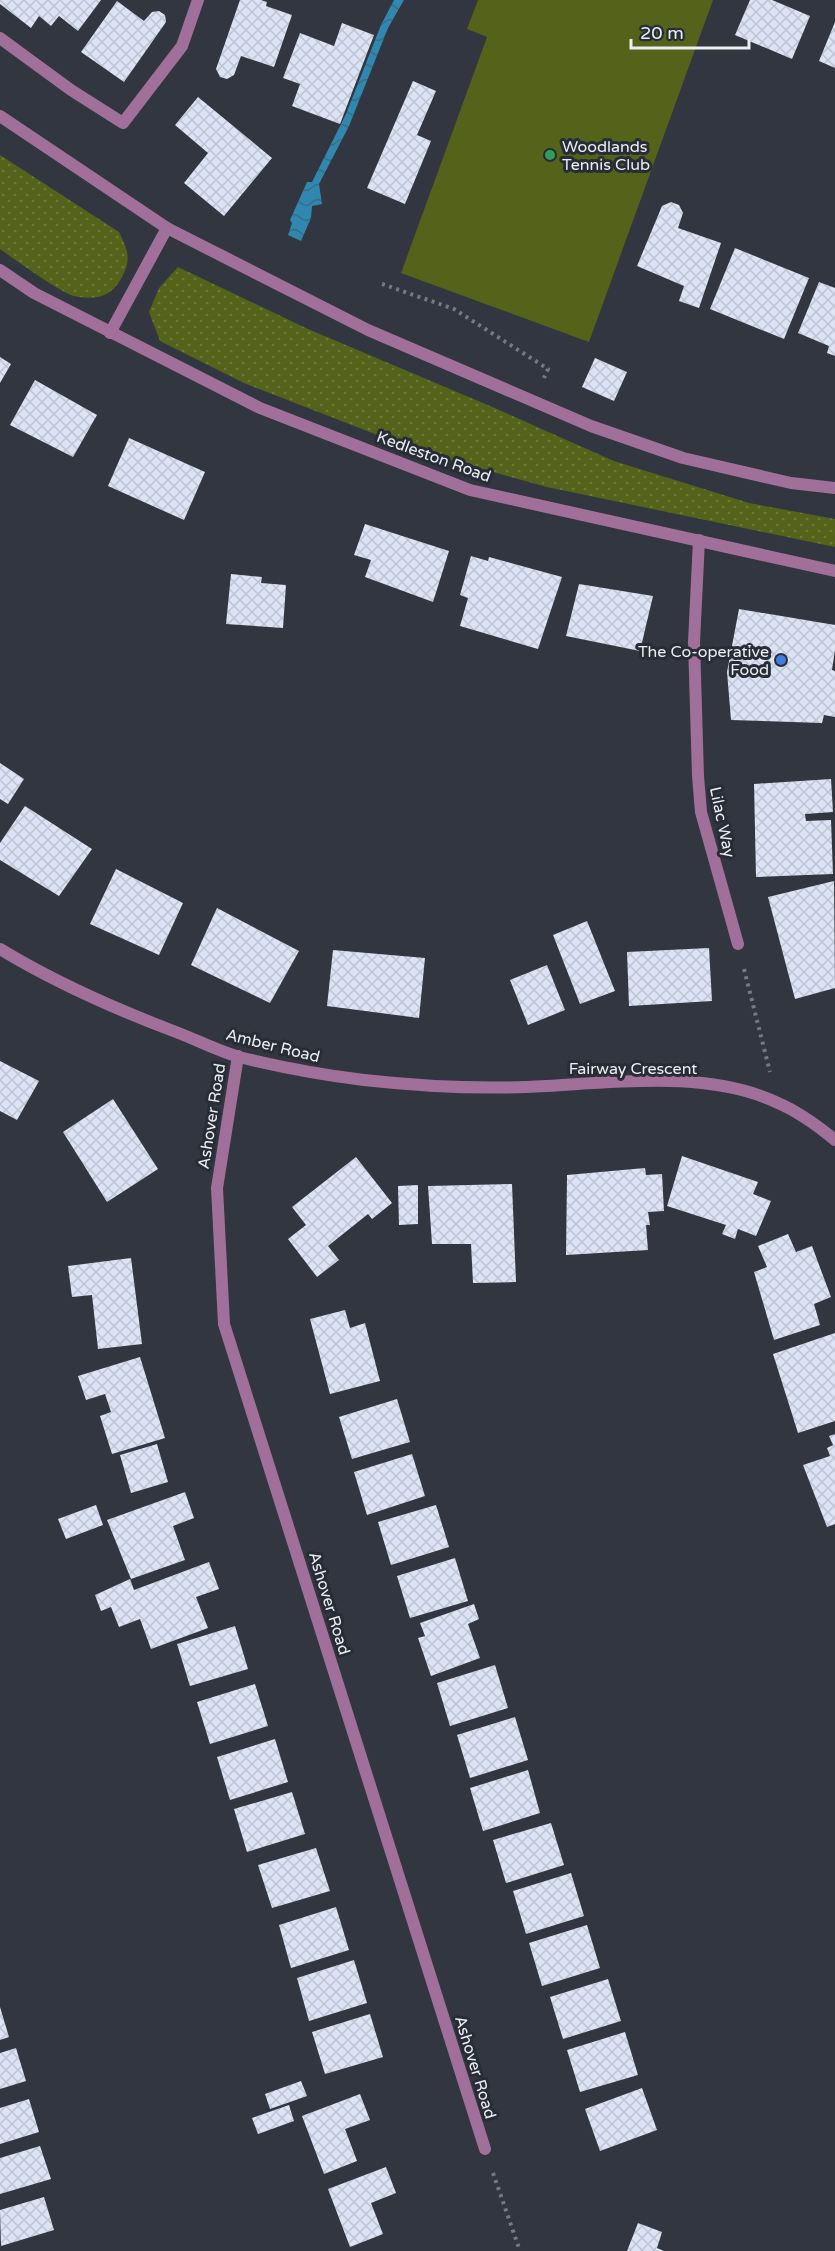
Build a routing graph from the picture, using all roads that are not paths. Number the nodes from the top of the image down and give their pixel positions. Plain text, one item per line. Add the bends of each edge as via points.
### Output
1 (198, 0) edge
2 (0, 38) edge
3 (0, 116) edge
4 (167, 228) junction
5 (0, 270) edge
6 (110, 333) junction
7 (835, 488) edge
8 (699, 540) junction
9 (835, 571) edge
10 (738, 944) road end
11 (0, 949) edge
12 (238, 1056) junction
13 (524, 1087) joint
14 (835, 1140) edge
15 (484, 2149) road end

1 - 2 street via 182,46 123,123
3 - 4 street
4 - 6 street
4 - 7 street via 368,330 591,426 683,458 791,483
5 - 6 street, Kedleston Road via 34,293
6 - 8 street, Kedleston Road via 260,408 470,490
8 - 9 street, Kedleston Road
8 - 10 street, Lilac Way via 694,642 700,803
11 - 12 street, Amber Road via 107,1006
12 - 13 street, Amber Road via 362,1080 438,1087
12 - 15 street, Ashover Road via 216,1188 225,1324
13 - 14 street, Fairway Crescent via 616,1082 732,1087 778,1102

